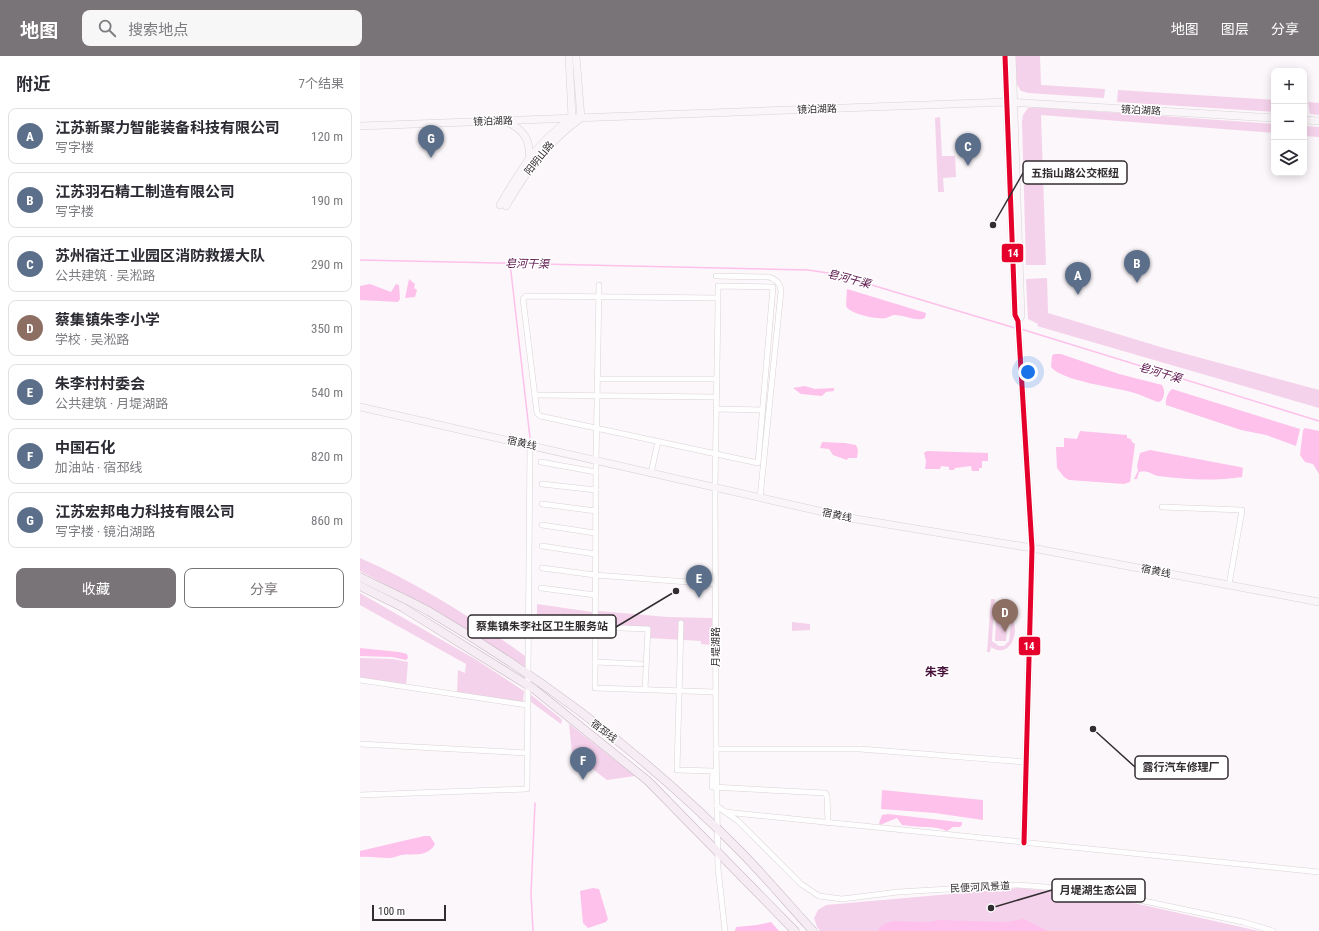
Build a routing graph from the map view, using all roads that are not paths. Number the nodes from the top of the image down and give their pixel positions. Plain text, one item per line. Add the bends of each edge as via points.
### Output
1 (569, 56) edge
2 (576, 56) edge
3 (1006, 56) edge
4 (1012, 56) edge
5 (1010, 103) junction
6 (572, 118) junction
7 (581, 118) junction
8 (1271, 118) edge
9 (503, 120) junction
10 (1307, 120) edge
11 (1319, 121) edge
12 (360, 126) edge
13 (529, 159) junction
14 (716, 276) dead end
15 (599, 285) dead end
16 (598, 297) junction
17 (718, 298) junction
18 (597, 379) junction
19 (717, 379) junction
20 (535, 395) junction
21 (597, 396) junction
22 (716, 397) junction
23 (770, 405) junction
24 (360, 407) edge
25 (763, 408) junction
26 (716, 409) junction
27 (596, 428) junction
28 (658, 442) junction
29 (530, 445) junction
30 (716, 454) junction
31 (596, 460) junction
32 (541, 462) dead end
33 (596, 472) junction
34 (651, 473) junction
35 (542, 484) dead end
36 (715, 487) junction
37 (596, 490) junction
38 (760, 498) junction
39 (542, 504) dead end
40 (1162, 507) dead end
41 (596, 511) junction
42 (542, 525) dead end
43 (596, 533) junction
44 (542, 546) dead end
45 (1032, 548) junction
46 (596, 554) junction
47 (542, 568) dead end
48 (595, 575) junction
49 (360, 577) edge
50 (715, 584) junction
51 (1229, 585) junction
52 (360, 586) edge
53 (541, 588) dead end
54 (595, 595) junction
55 (1319, 602) edge
56 (681, 623) dead end
57 (540, 627) dead end
58 (595, 629) junction
59 (595, 662) junction
60 (641, 664) dead end
61 (528, 675) junction
62 (360, 680) edge
63 (527, 685) junction
64 (645, 689) junction
65 (678, 690) junction
66 (715, 692) junction
67 (527, 705) junction
68 (360, 744) edge
69 (716, 749) junction
70 (526, 753) junction
71 (1026, 762) junction
72 (716, 788) junction
73 (360, 795) edge
74 (717, 806) junction
75 (725, 812) junction
76 (828, 823) junction
77 (718, 830) junction
78 (1024, 843) junction
79 (718, 852) junction
80 (1319, 872) edge
81 (725, 931) edge
82 (795, 931) edge
83 (813, 931) edge
84 (1273, 931) edge

1 - 6 main road
2 - 7 main road
3 - 5 main road
4 - 5 main road
5 - 7 main road, 镜泊湖路
5 - 8 main road, 镜泊湖路
5 - 45 main road via 1015,315 1018,321
6 - 7 main road, 镜泊湖路
6 - 9 main road, 镜泊湖路
6 - 13 main road, 阳明山路 via 548,136
7 - 13 main road, 阳明山路 via 555,138 503,205
9 - 12 main road, 镜泊湖路
9 - 13 main road via 519,128 526,136 530,148
10 - 11 main road
14 - 23 street via 769,277 779,283 781,291
15 - 16 street
16 - 17 street
16 - 18 street
16 - 20 street via 524,297
17 - 19 street, 月堤湖路
17 - 25 street via 718,286 773,287
18 - 19 street
18 - 21 street
19 - 22 street, 月堤湖路
20 - 21 street
20 - 27 street via 537,413 540,416
21 - 22 street
21 - 27 street
22 - 26 street, 月堤湖路
23 - 25 street
23 - 38 street
24 - 29 main road, 宿黄线
25 - 26 street
25 - 30 street via 758,463
26 - 30 street, 月堤湖路
27 - 28 street
27 - 31 street
28 - 30 street
28 - 34 street
29 - 31 main road, 宿黄线
29 - 61 street
30 - 36 street, 月堤湖路
31 - 33 street
31 - 34 main road, 宿黄线
32 - 33 street
33 - 37 street
34 - 36 main road, 宿黄线
35 - 37 street
36 - 38 main road, 宿黄线
36 - 50 street, 月堤湖路
37 - 41 street
38 - 45 main road, 宿黄线 via 864,520
39 - 41 street
40 - 51 street via 1242,510
41 - 43 street
42 - 43 street
43 - 46 street
44 - 46 street
45 - 51 main road, 宿黄线
45 - 71 main road
46 - 48 street
47 - 48 street
48 - 50 street
48 - 54 street
49 - 61 main road, 宿邳线 via 429,612
50 - 66 street, 月堤湖路
51 - 55 main road, 宿黄线
52 - 63 main road, 宿邳线 via 402,607
53 - 54 street
54 - 58 street
56 - 65 street
57 - 58 street
58 - 59 street
58 - 64 street via 648,629
59 - 60 street
59 - 64 street via 595,688
61 - 63 street
61 - 77 main road, 宿邳线 via 602,729
62 - 67 street
63 - 67 street
63 - 79 main road, 宿邳线 via 648,781
64 - 65 street
65 - 66 street
65 - 72 street via 677,770 713,771 712,787
66 - 69 street, 月堤湖路
67 - 70 street
68 - 70 street
69 - 71 street via 860,749
69 - 72 street, 月堤湖路
70 - 73 street via 527,789
71 - 78 main road
72 - 74 street, 月堤湖路
72 - 76 street via 825,793
74 - 75 street, 民便河风景道
74 - 77 street, 月堤湖路
75 - 76 street
75 - 84 street, 民便河风景道 via 738,821 801,884 819,896 842,899 898,892 1017,885 1074,889 1144,901
76 - 78 street
77 - 79 street, 月堤湖路
77 - 83 main road, 宿邳线
78 - 80 street
79 - 81 street, 月堤湖路
79 - 82 main road, 宿邳线

